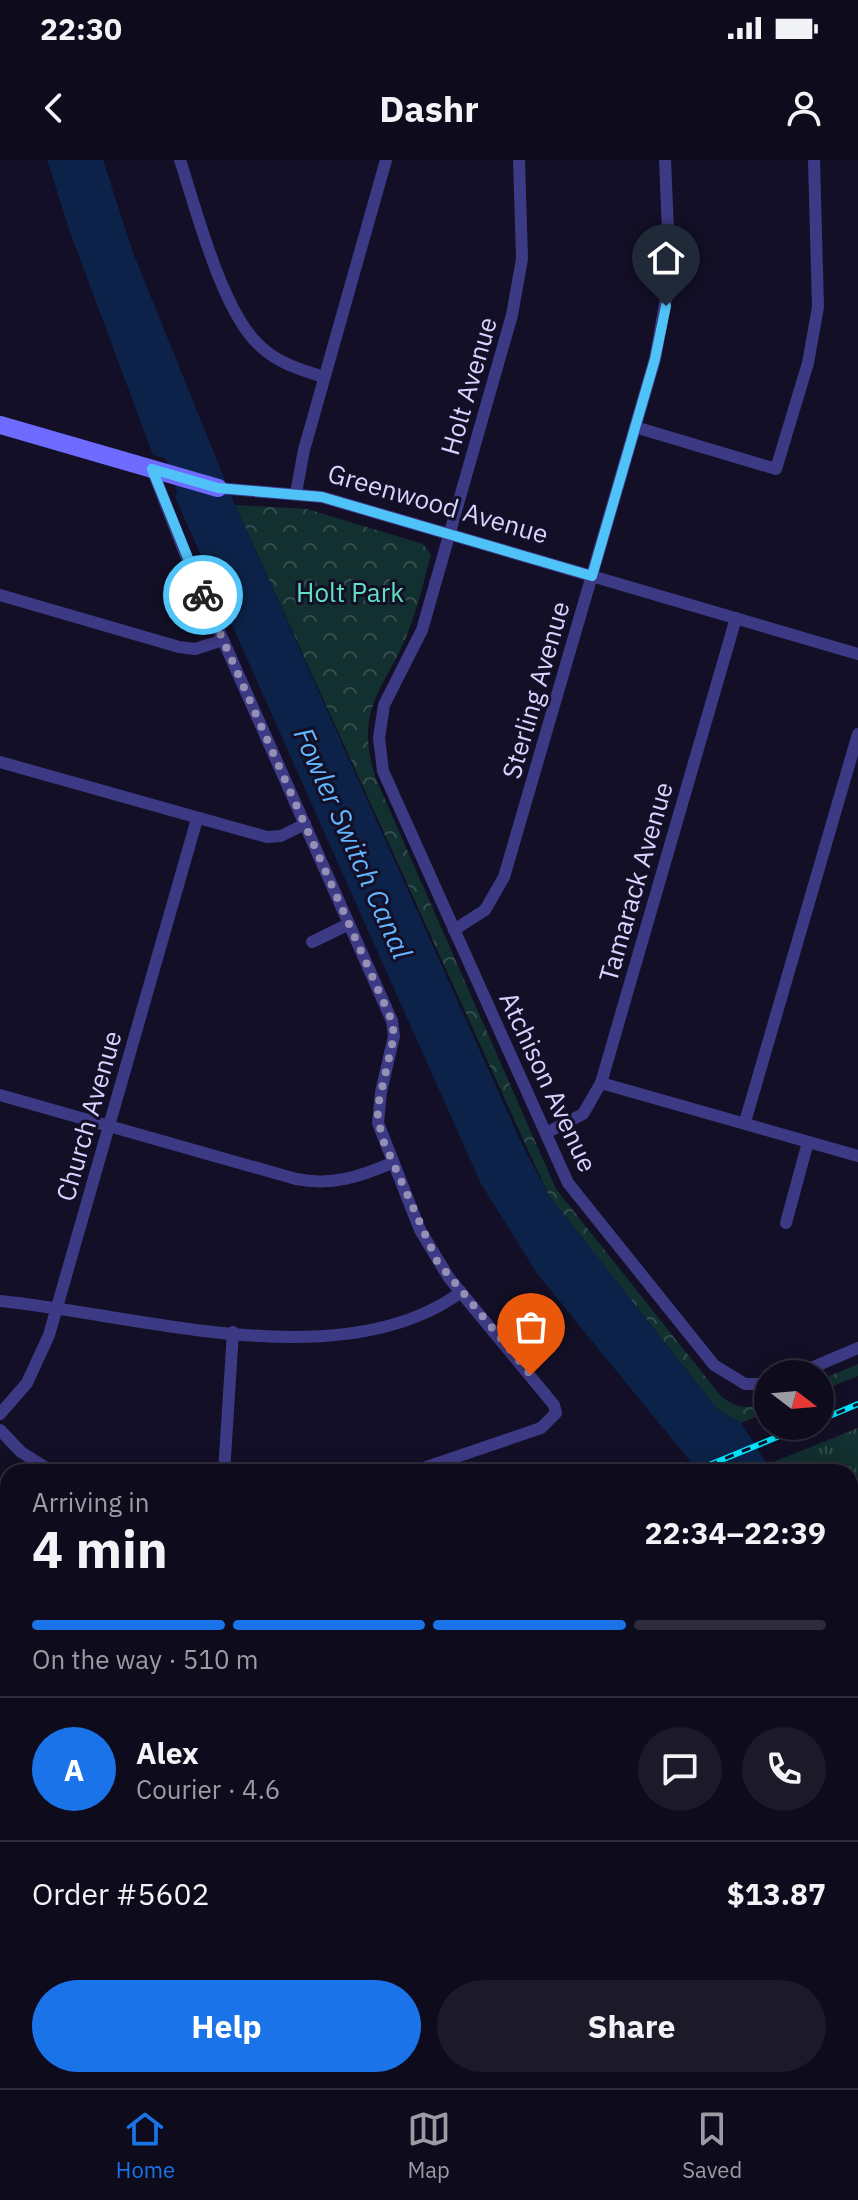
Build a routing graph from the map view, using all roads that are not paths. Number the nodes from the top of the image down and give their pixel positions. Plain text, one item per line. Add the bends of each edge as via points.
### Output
1 (180, 160) edge
2 (386, 160) edge
3 (519, 160) edge
4 (665, 160) edge
5 (814, 160) edge
6 (324, 377) junction
7 (0, 425) edge
8 (635, 427) junction
9 (152, 469) junction
10 (218, 488) joint
11 (296, 493) junction
12 (449, 534) junction
13 (592, 576) junction
14 (0, 595) edge
15 (736, 618) junction
16 (223, 640) junction
17 (858, 654) edge
18 (858, 734) edge
19 (379, 754) joint
20 (0, 762) edge
21 (197, 819) junction
22 (305, 824) junction
23 (349, 924) junction
24 (454, 930) junction
25 (312, 942) dead end
26 (601, 1083) junction
27 (0, 1095) edge
28 (745, 1122) junction
29 (110, 1126) junction
30 (546, 1133) junction
31 (808, 1142) junction
32 (858, 1156) edge
33 (392, 1163) junction
34 (786, 1223) dead end
35 (461, 1292) junction
36 (0, 1301) edge
37 (57, 1306) junction
38 (233, 1332) junction
39 (858, 1348) edge
40 (830, 1360) edge
41 (754, 1384) edge
42 (0, 1414) edge
43 (0, 1430) edge
44 (40, 1464) edge
45 (225, 1464) edge
46 (435, 1464) edge

1 - 6 street via 244,328 272,356
2 - 6 street
3 - 12 street, Holt Avenue via 518,289
4 - 8 street, Sterling Avenue via 670,277 661,334
5 - 8 street via 818,307 808,363 776,469
6 - 11 street
7 - 9 street, Greenwood Avenue
8 - 13 street, Sterling Avenue
9 - 10 street, Greenwood Avenue
9 - 16 street
10 - 11 street, Greenwood Avenue
11 - 12 street, Greenwood Avenue
12 - 13 street, Greenwood Avenue
12 - 19 street, Holt Avenue via 422,630 384,705
13 - 15 street, Greenwood Avenue
13 - 24 street, Sterling Avenue via 504,877 485,910
14 - 16 street via 179,647 195,649
15 - 17 street, Greenwood Avenue
15 - 26 street, Tamarack Avenue
16 - 22 street
18 - 28 street
19 - 24 street, Atchison Avenue
20 - 21 street
21 - 22 street via 274,838
21 - 29 street, Church Avenue
22 - 23 street
23 - 25 street
23 - 33 street via 392,1021 394,1036 377,1110
24 - 30 street, Atchison Avenue
26 - 28 street
26 - 30 street, Tamarack Avenue via 583,1114
27 - 29 street
28 - 31 street
29 - 33 street via 318,1183 361,1176
29 - 37 street, Church Avenue
30 - 41 street, Atchison Avenue via 583,1205 714,1365
31 - 32 street
31 - 34 street
33 - 35 street via 427,1245
35 - 38 street via 433,1309 355,1333 311,1337
35 - 46 street via 548,1396 556,1413 541,1428
36 - 37 street
37 - 38 street
37 - 42 street, Church Avenue via 27,1383
38 - 45 street
39 - 40 street
43 - 44 street

